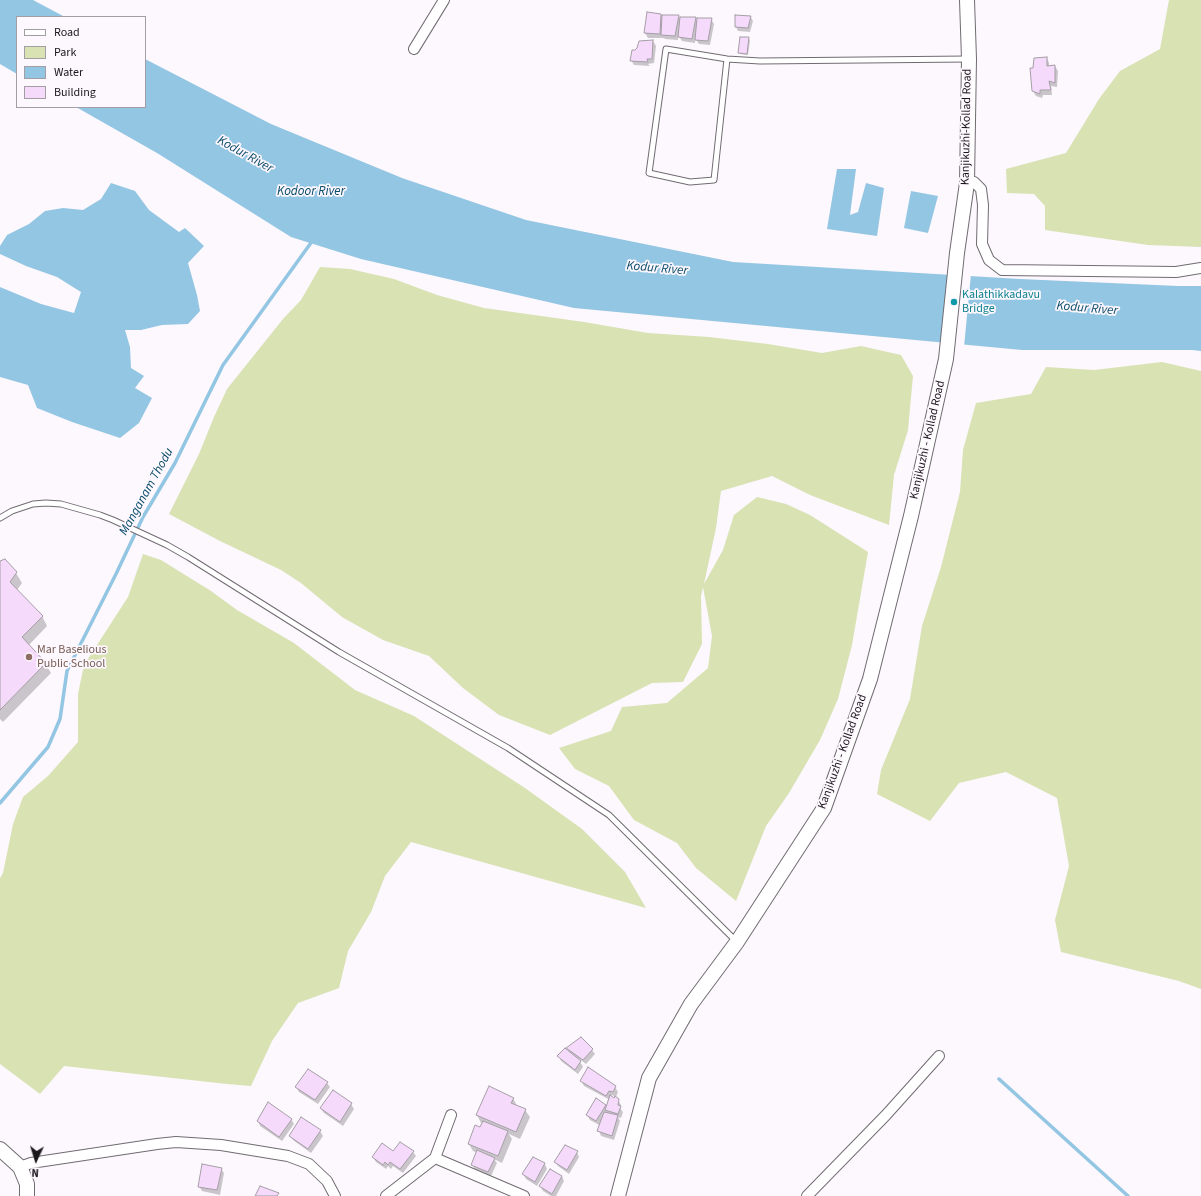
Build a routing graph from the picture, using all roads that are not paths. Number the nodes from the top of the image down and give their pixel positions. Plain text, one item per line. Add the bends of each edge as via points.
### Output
1 (444, 0) edge
2 (967, 0) edge
3 (414, 49) dead end
4 (727, 59) junction
5 (969, 59) junction
6 (967, 183) junction
7 (1201, 268) edge
8 (946, 359) joint
9 (0, 518) edge
10 (737, 942) junction
11 (940, 1056) dead end
12 (452, 1115) dead end
13 (0, 1149) edge
14 (435, 1158) junction
15 (20, 1167) junction
16 (27, 1196) edge
17 (335, 1196) edge
18 (386, 1196) edge
19 (524, 1196) edge
20 (618, 1196) edge
21 (807, 1196) edge

1 - 3 street
2 - 5 main road, Kanjikuzhi-Kollad Road
4 - 4 lane via 714,180 690,182 649,173 666,49
4 - 5 lane
5 - 6 main road, Kanjikuzhi-Kollad Road
6 - 7 street via 974,182 981,189 982,244 989,260 1002,270 1176,272
6 - 8 main road, Kanjikuzhi-Kollad Road
8 - 10 main road, Kanjikuzhi - Kollad Road via 911,516 870,679 824,808
9 - 10 lane via 20,507 33,504 61,504 124,525 195,561 339,652 508,748 609,815
10 - 20 main road, Kanjikuzhi - Kollad Road via 691,1004 649,1078
11 - 21 street
12 - 14 street
13 - 15 main road
14 - 18 street
14 - 19 street
15 - 16 main road via 27,1184
15 - 17 street via 31,1163 157,1144 176,1142 222,1145 288,1156 309,1164 327,1181

